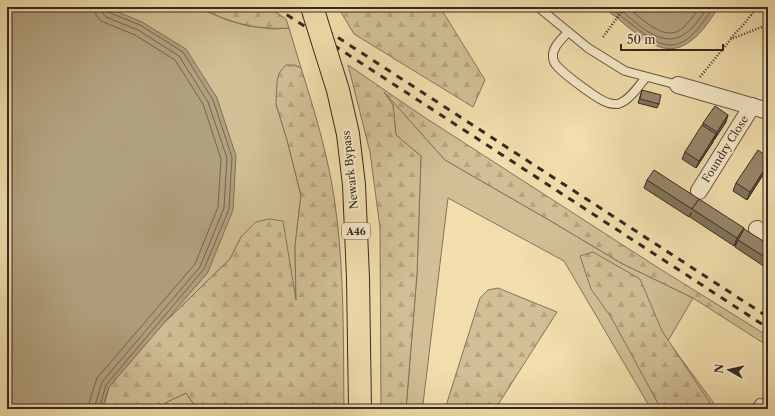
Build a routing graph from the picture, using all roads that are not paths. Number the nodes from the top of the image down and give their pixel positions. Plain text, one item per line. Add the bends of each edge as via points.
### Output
1 (312, 7) edge
2 (538, 7) edge
3 (568, 32) junction
4 (646, 77) junction
5 (685, 87) joint
6 (752, 106) junction
7 (768, 111) edge
8 (699, 191) dead end
9 (360, 409) edge

1 - 9 highway, Newark Bypass / A46, bridge via 338,90 348,134 354,185
2 - 3 lane
3 - 4 lane via 625,71
3 - 4 lane via 554,51 556,65 601,100 616,104 624,102
4 - 5 lane
5 - 6 street
6 - 7 street
6 - 8 street, Foundry Close

